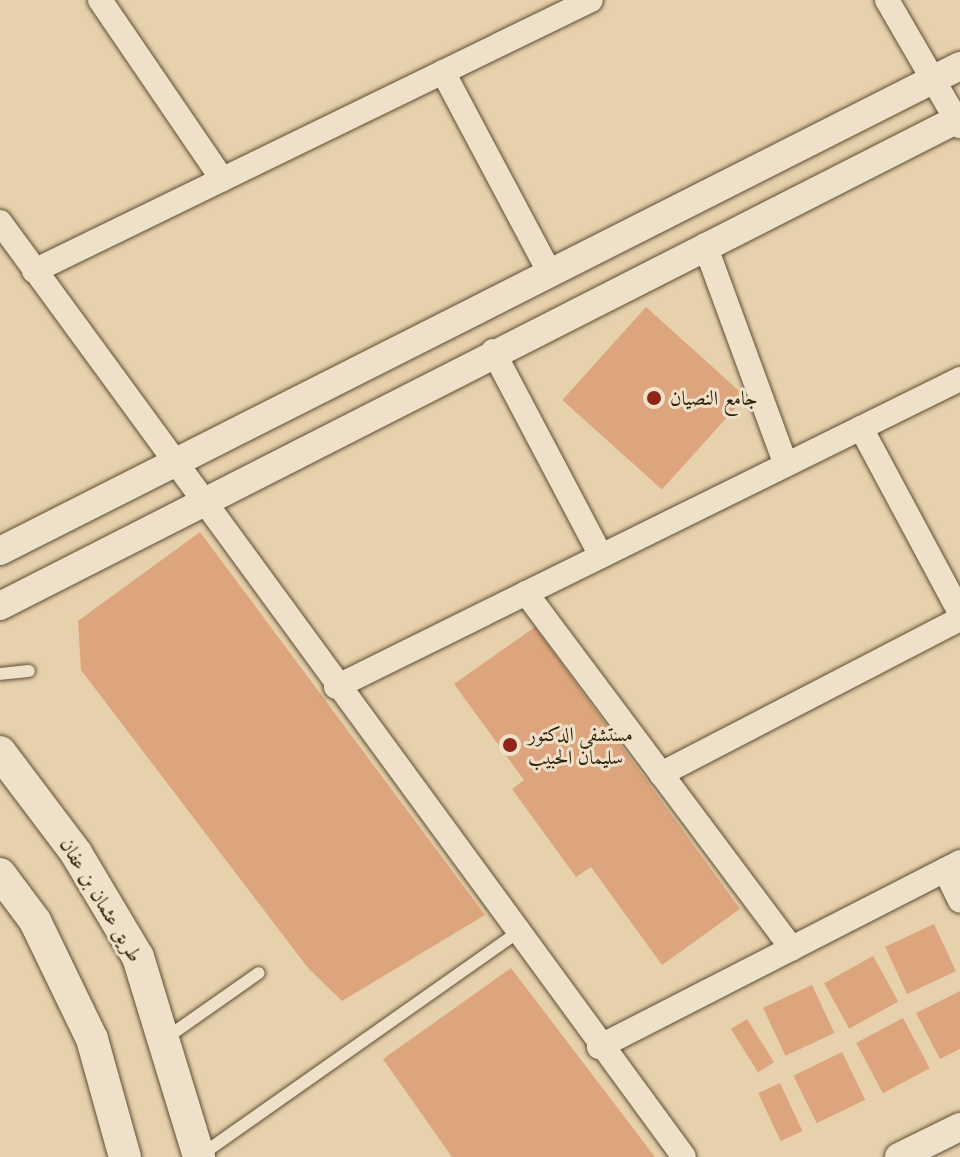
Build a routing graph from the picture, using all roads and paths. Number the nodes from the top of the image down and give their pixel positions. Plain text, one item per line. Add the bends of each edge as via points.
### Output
1 (591, 0) edge
2 (887, 0) edge
3 (102, 1) edge
4 (960, 66) edge
5 (443, 72) junction
6 (930, 81) junction
7 (959, 121) edge
8 (222, 179) junction
9 (0, 222) edge
10 (705, 245) junction
11 (34, 271) junction
12 (549, 271) junction
13 (493, 351) junction
14 (960, 379) edge
15 (861, 428) junction
16 (173, 465) junction
17 (786, 465) junction
18 (199, 501) junction
19 (0, 551) edge
20 (601, 556) junction
21 (526, 593) junction
22 (0, 606) edge
23 (960, 616) edge
24 (29, 671) dead end
25 (0, 674) edge
26 (336, 687) junction
27 (0, 752) edge
28 (661, 774) junction
29 (953, 866) edge
30 (0, 874) edge
31 (960, 901) edge
32 (515, 934) junction
33 (792, 949) junction
34 (259, 973) dead end
35 (166, 1038) junction
36 (599, 1047) junction
37 (960, 1127) edge
38 (125, 1157) edge
39 (199, 1157) edge
40 (684, 1157) edge
41 (899, 1157) edge

1 - 5 street
2 - 6 street
3 - 8 street
4 - 6 street
5 - 8 street
5 - 12 street
6 - 7 street
6 - 12 street
7 - 10 street
8 - 11 street
9 - 11 street
10 - 13 street
10 - 17 street
11 - 16 street
12 - 16 street
13 - 18 street
13 - 20 street
14 - 15 street
15 - 17 street
15 - 23 street
16 - 18 street
16 - 19 street
17 - 20 street
18 - 22 street
18 - 26 street
20 - 21 street
21 - 26 street
21 - 28 street
23 - 28 street
24 - 25 lane
26 - 32 street
27 - 35 main road, طريق عثمان بن عفان via 76,853 138,957
28 - 33 street
29 - 31 street
29 - 33 street
30 - 38 main road via 35,921 92,1039
32 - 36 street
32 - 39 lane
33 - 36 street
34 - 35 lane
35 - 39 main road, طريق عثمان بن عفان
36 - 40 street
37 - 41 street

